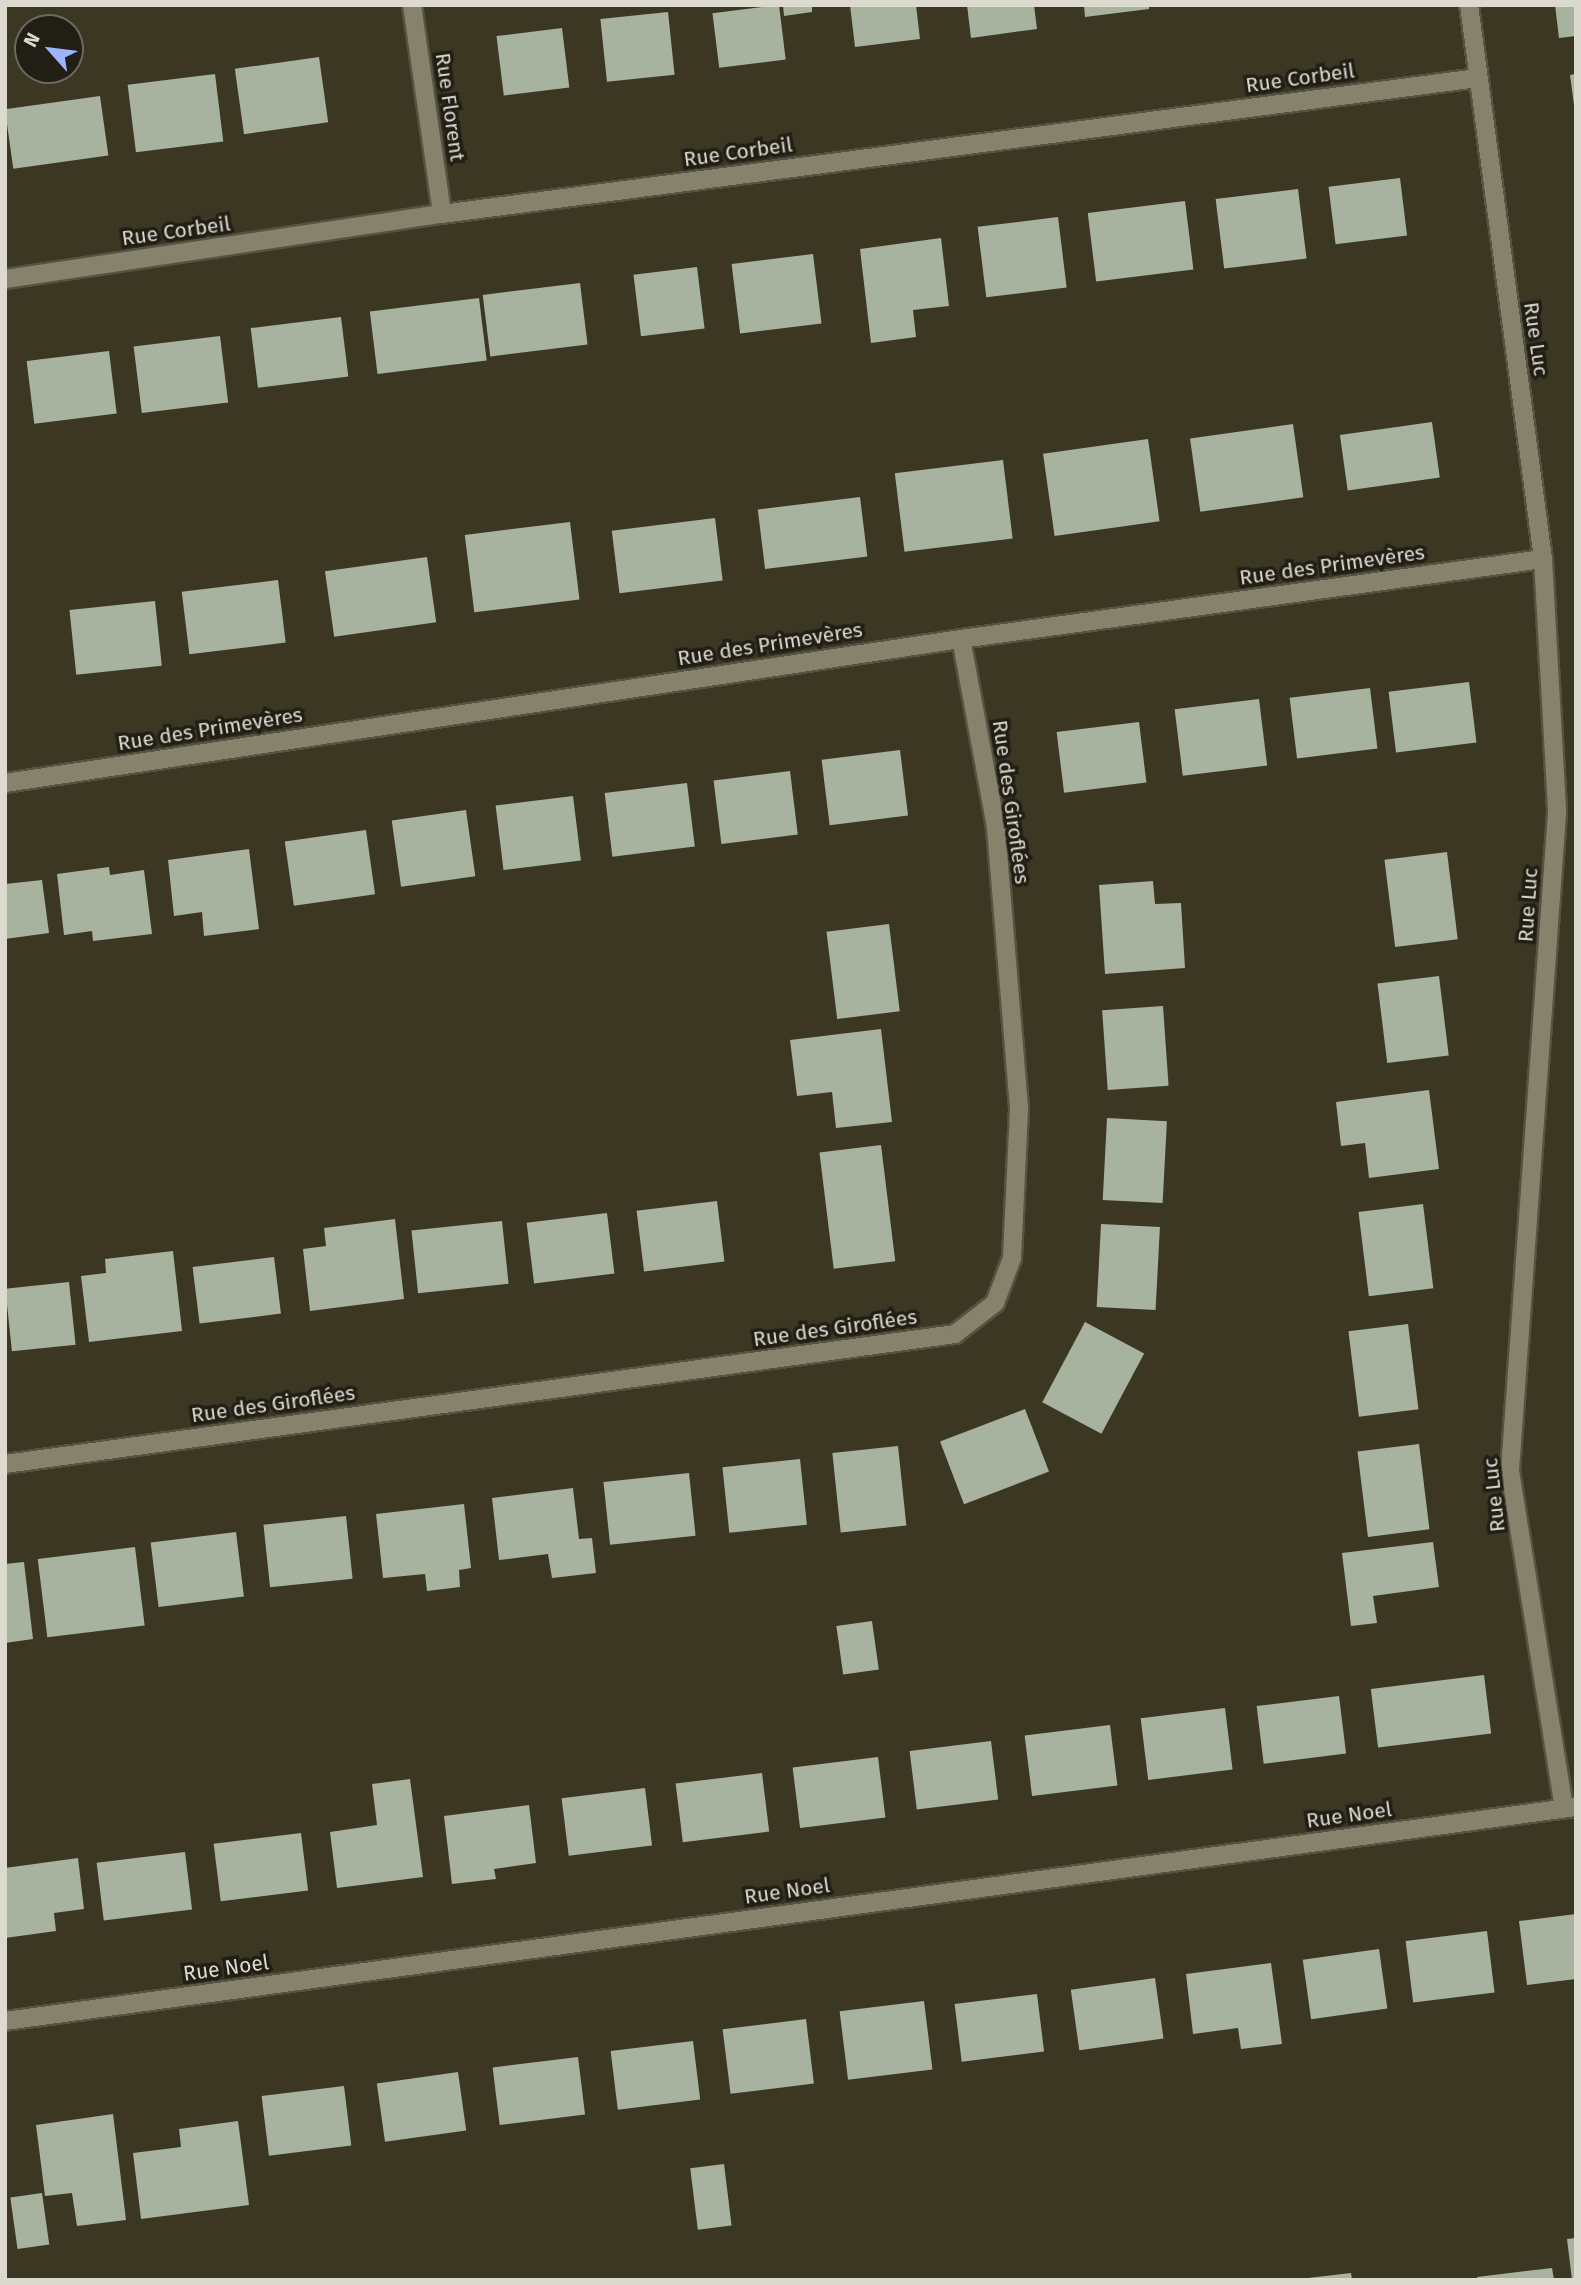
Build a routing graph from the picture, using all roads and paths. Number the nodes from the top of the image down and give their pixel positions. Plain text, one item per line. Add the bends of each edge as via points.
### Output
1 (412, 5) edge
2 (1469, 5) edge
3 (1478, 78) junction
4 (442, 214) junction
5 (5, 279) edge
6 (1543, 559) junction
7 (961, 639) junction
8 (5, 783) edge
9 (5, 1464) edge
10 (1570, 1807) edge
11 (5, 2021) edge

1 - 4 street, Rue Florent
2 - 3 street, Rue Luc
3 - 4 street, Rue Corbeil
3 - 6 street, Rue Luc
4 - 5 street, Rue Corbeil
6 - 7 street, Rue des Primevères
6 - 10 street, Rue Luc via 1557,813 1510,1471
7 - 8 street, Rue des Primevères
7 - 9 street, Rue des Giroflées via 996,827 1018,1108 1012,1258 995,1303 955,1334
10 - 11 street, Rue Noel

